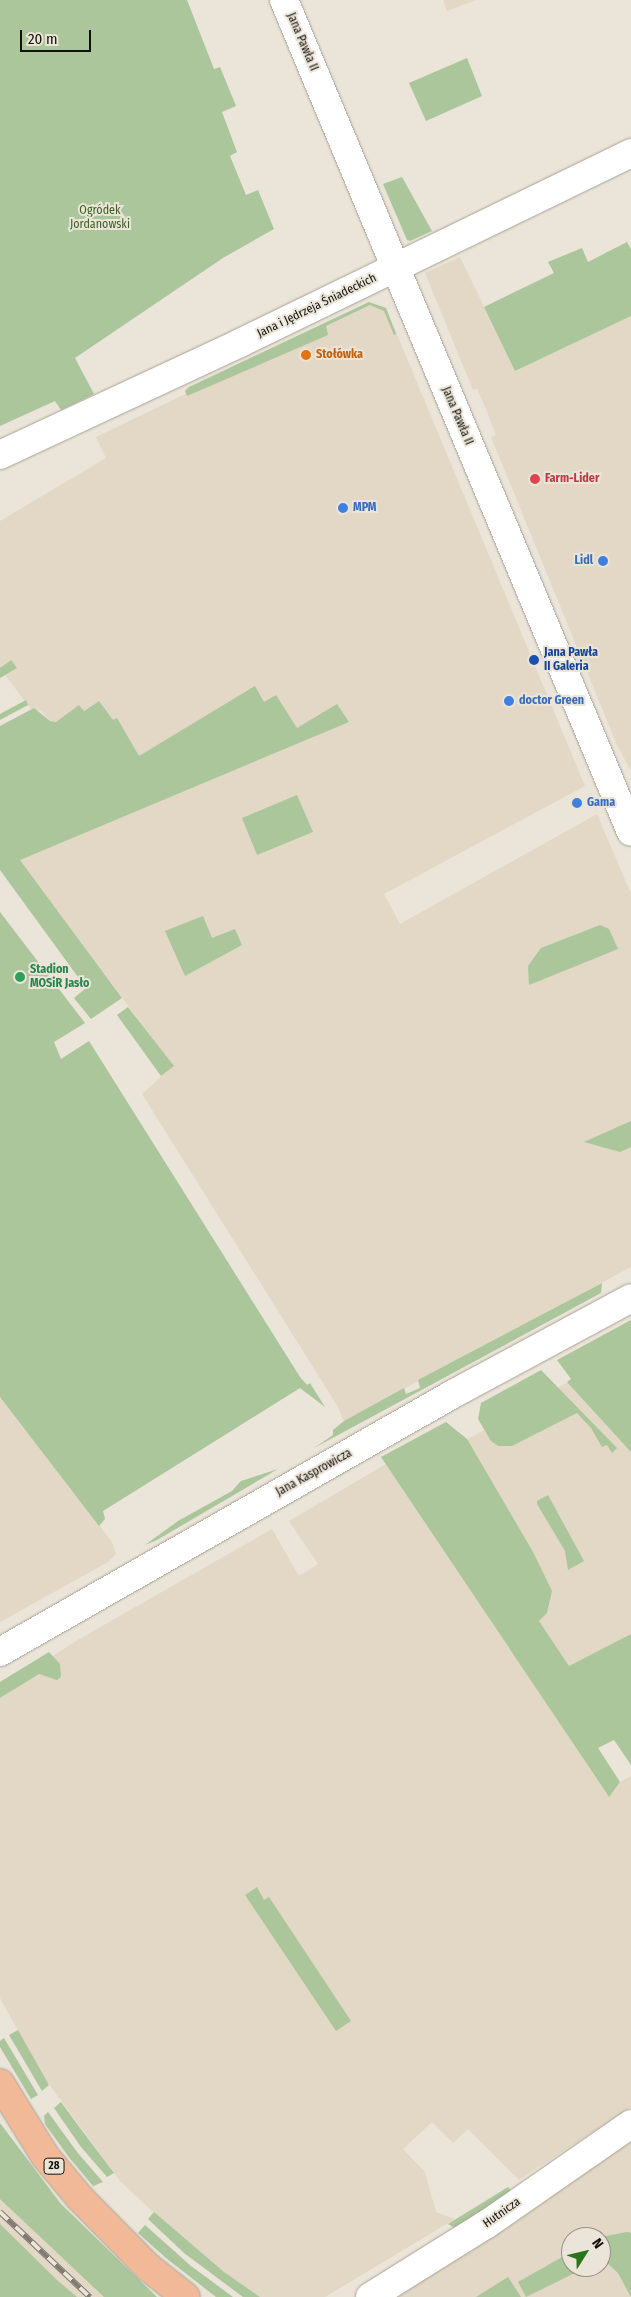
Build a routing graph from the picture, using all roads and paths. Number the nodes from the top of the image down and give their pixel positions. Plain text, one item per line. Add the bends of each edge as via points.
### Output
1 (284, 0) edge
2 (631, 153) edge
3 (396, 268) junction
4 (0, 455) edge
5 (631, 832) edge
6 (631, 1298) edge
7 (0, 1652) edge
8 (0, 2083) edge
9 (631, 2124) edge
10 (186, 2297) edge
11 (370, 2297) edge

1 - 3 street, Jana Pawła II
2 - 3 street, Jana i Jędrzeja Śniadeckich
3 - 4 street, Jana i Jędrzeja Śniadeckich
3 - 5 street, Jana Pawła II
6 - 7 street, Jana Kasprowicza via 453,1394
8 - 10 main road, 28 via 45,2156 80,2198 148,2267
9 - 11 street, Hutnicza via 487,2224

